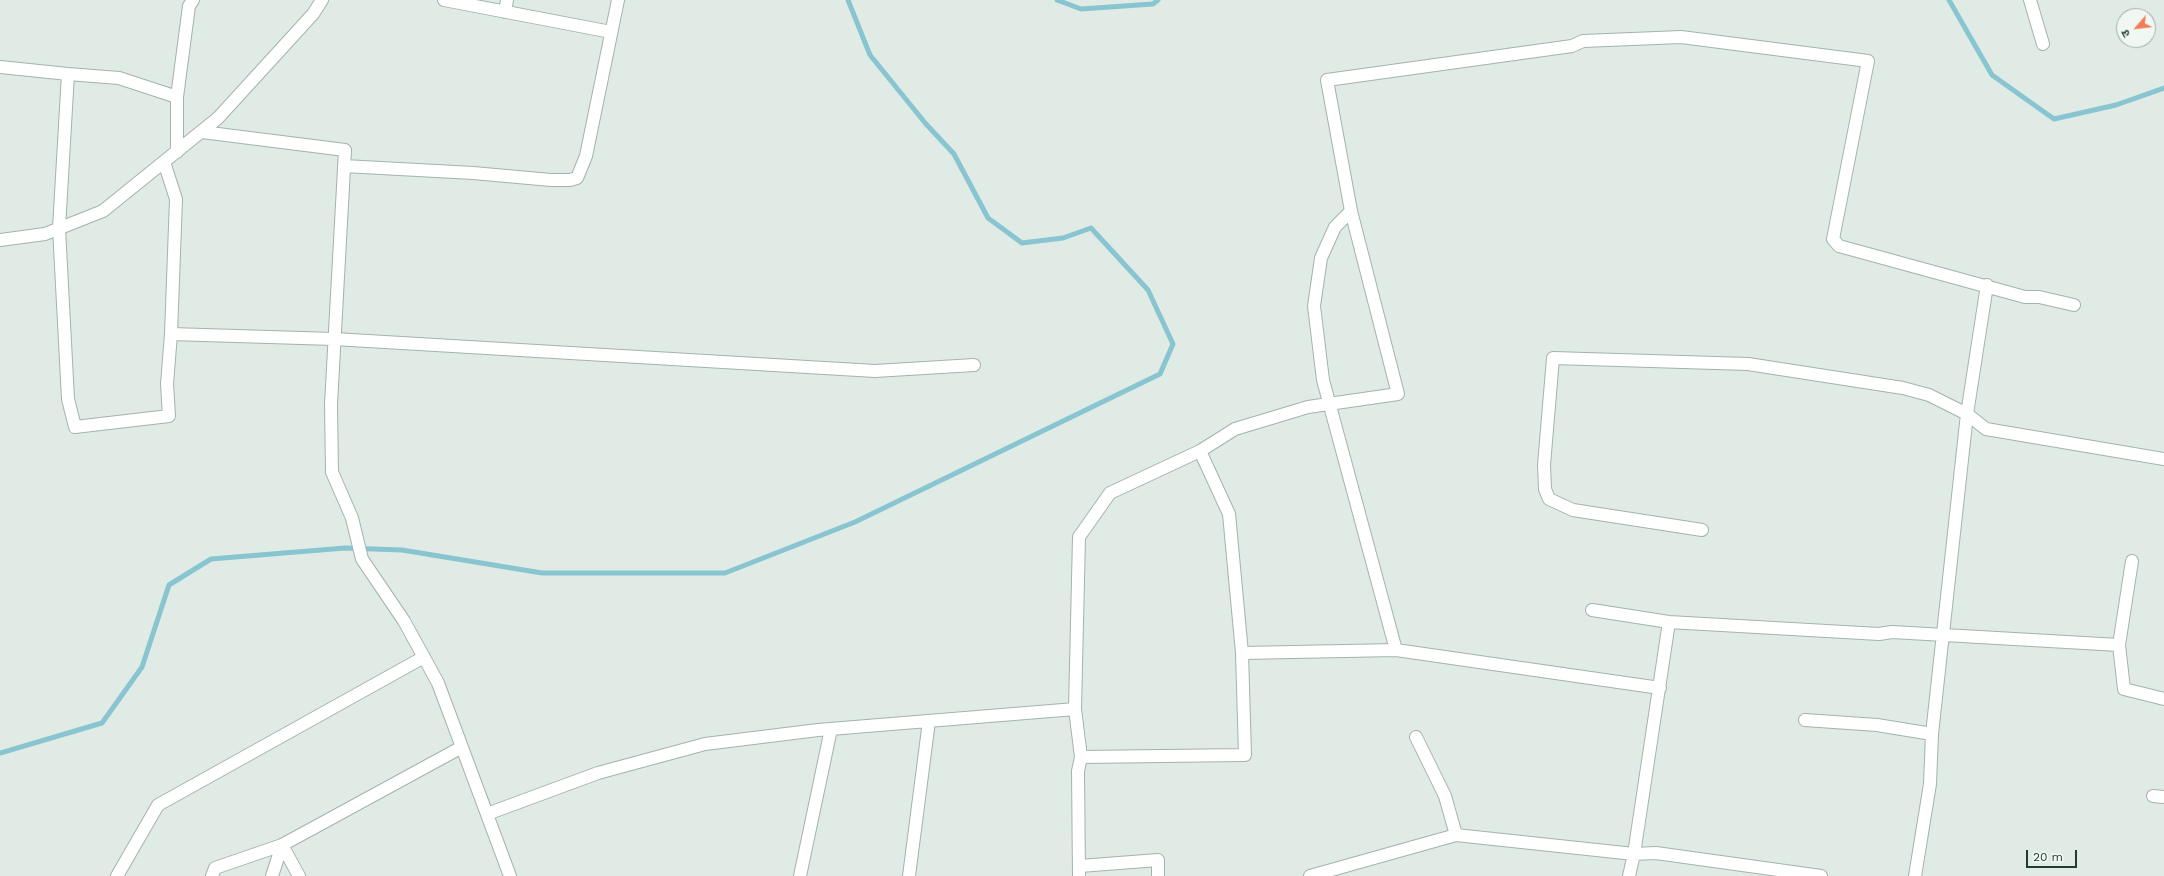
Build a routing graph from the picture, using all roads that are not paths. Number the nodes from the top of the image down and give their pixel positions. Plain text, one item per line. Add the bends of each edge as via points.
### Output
1 (193, 0) edge
2 (322, 0) edge
3 (444, 0) edge
4 (618, 0) edge
5 (2030, 0) edge
6 (506, 6) edge
7 (610, 32) junction
8 (2043, 44) dead end
9 (0, 67) edge
10 (68, 74) junction
11 (177, 97) junction
12 (202, 132) junction
13 (177, 152) junction
14 (164, 162) junction
15 (344, 166) junction
16 (1351, 211) junction
17 (59, 228) junction
18 (0, 240) edge
19 (1987, 285) junction
20 (2074, 305) dead end
21 (171, 334) junction
22 (334, 339) junction
23 (974, 365) dead end
24 (1330, 405) junction
25 (1967, 414) junction
26 (1200, 451) junction
27 (2164, 459) edge
28 (1702, 530) dead end
29 (2132, 561) dead end
30 (1592, 610) dead end
31 (1669, 622) junction
32 (1943, 636) junction
33 (2119, 645) junction
34 (1396, 650) junction
35 (1242, 653) junction
36 (424, 658) junction
37 (1660, 688) junction
38 (2164, 700) edge
39 (1075, 709) junction
40 (1805, 720) dead end
41 (929, 721) junction
42 (831, 729) junction
43 (1932, 734) junction
44 (1416, 737) dead end
45 (462, 747) junction
46 (1081, 757) junction
47 (487, 814) junction
48 (1456, 835) junction
49 (282, 845) junction
50 (1634, 854) junction
51 (1079, 871) edge
52 (1768, 873) edge
53 (117, 876) edge
54 (212, 876) edge
55 (272, 876) edge
56 (298, 876) edge
57 (510, 876) edge
58 (800, 876) edge
59 (909, 876) edge
60 (1158, 876) edge
61 (1310, 876) edge
62 (1629, 876) edge
63 (1821, 876) edge
64 (1915, 876) edge

1 - 11 street via 189,6
2 - 12 street via 313,14 245,89
3 - 6 street
4 - 7 street
5 - 8 street
6 - 7 street
7 - 15 street via 586,156 577,178 552,180
9 - 10 street
10 - 11 street via 119,78
10 - 17 street
11 - 13 street
12 - 13 street
12 - 15 street via 345,150
13 - 14 street
14 - 17 street via 103,211
14 - 21 street via 176,199
15 - 22 street
16 - 19 street via 1327,80 1572,46 1583,41 1688,38 1868,61 1833,239 1839,246
16 - 24 street via 1335,227 1321,258 1314,306 1323,380
16 - 24 street via 1398,394
17 - 18 street via 45,234
17 - 21 street via 68,399 75,427 169,416 167,384
19 - 20 street via 2025,297 2039,297
19 - 25 street
21 - 22 street
22 - 23 street via 875,371
22 - 36 street via 331,404 332,472 352,518 362,559 404,621
24 - 26 street via 1308,407 1235,429
24 - 34 street
25 - 27 street via 1986,429
25 - 28 street via 1929,395 1903,388 1748,364 1554,358 1544,465 1545,489 1549,499 1572,510
25 - 32 street
26 - 35 street via 1229,514
26 - 39 street via 1110,492 1079,537
29 - 33 street
30 - 31 street
31 - 32 street
31 - 37 street
32 - 33 street
32 - 43 street
33 - 38 street via 2124,689
34 - 35 street
34 - 37 street
35 - 46 street via 1245,754
36 - 45 street via 438,684
36 - 53 street via 158,805
37 - 50 street
39 - 41 street
39 - 46 street
40 - 43 street via 1877,725
41 - 42 street
41 - 59 street
42 - 47 street via 705,744 598,773
42 - 58 street
43 - 64 street via 1930,784
44 - 48 street via 1445,796
45 - 47 street
45 - 49 street
46 - 51 street via 1078,771
47 - 57 street
48 - 50 street
48 - 61 street
49 - 54 street via 215,868
49 - 55 street
49 - 56 street
50 - 52 street via 1656,853
50 - 62 street
51 - 60 street via 1158,860
52 - 63 street

